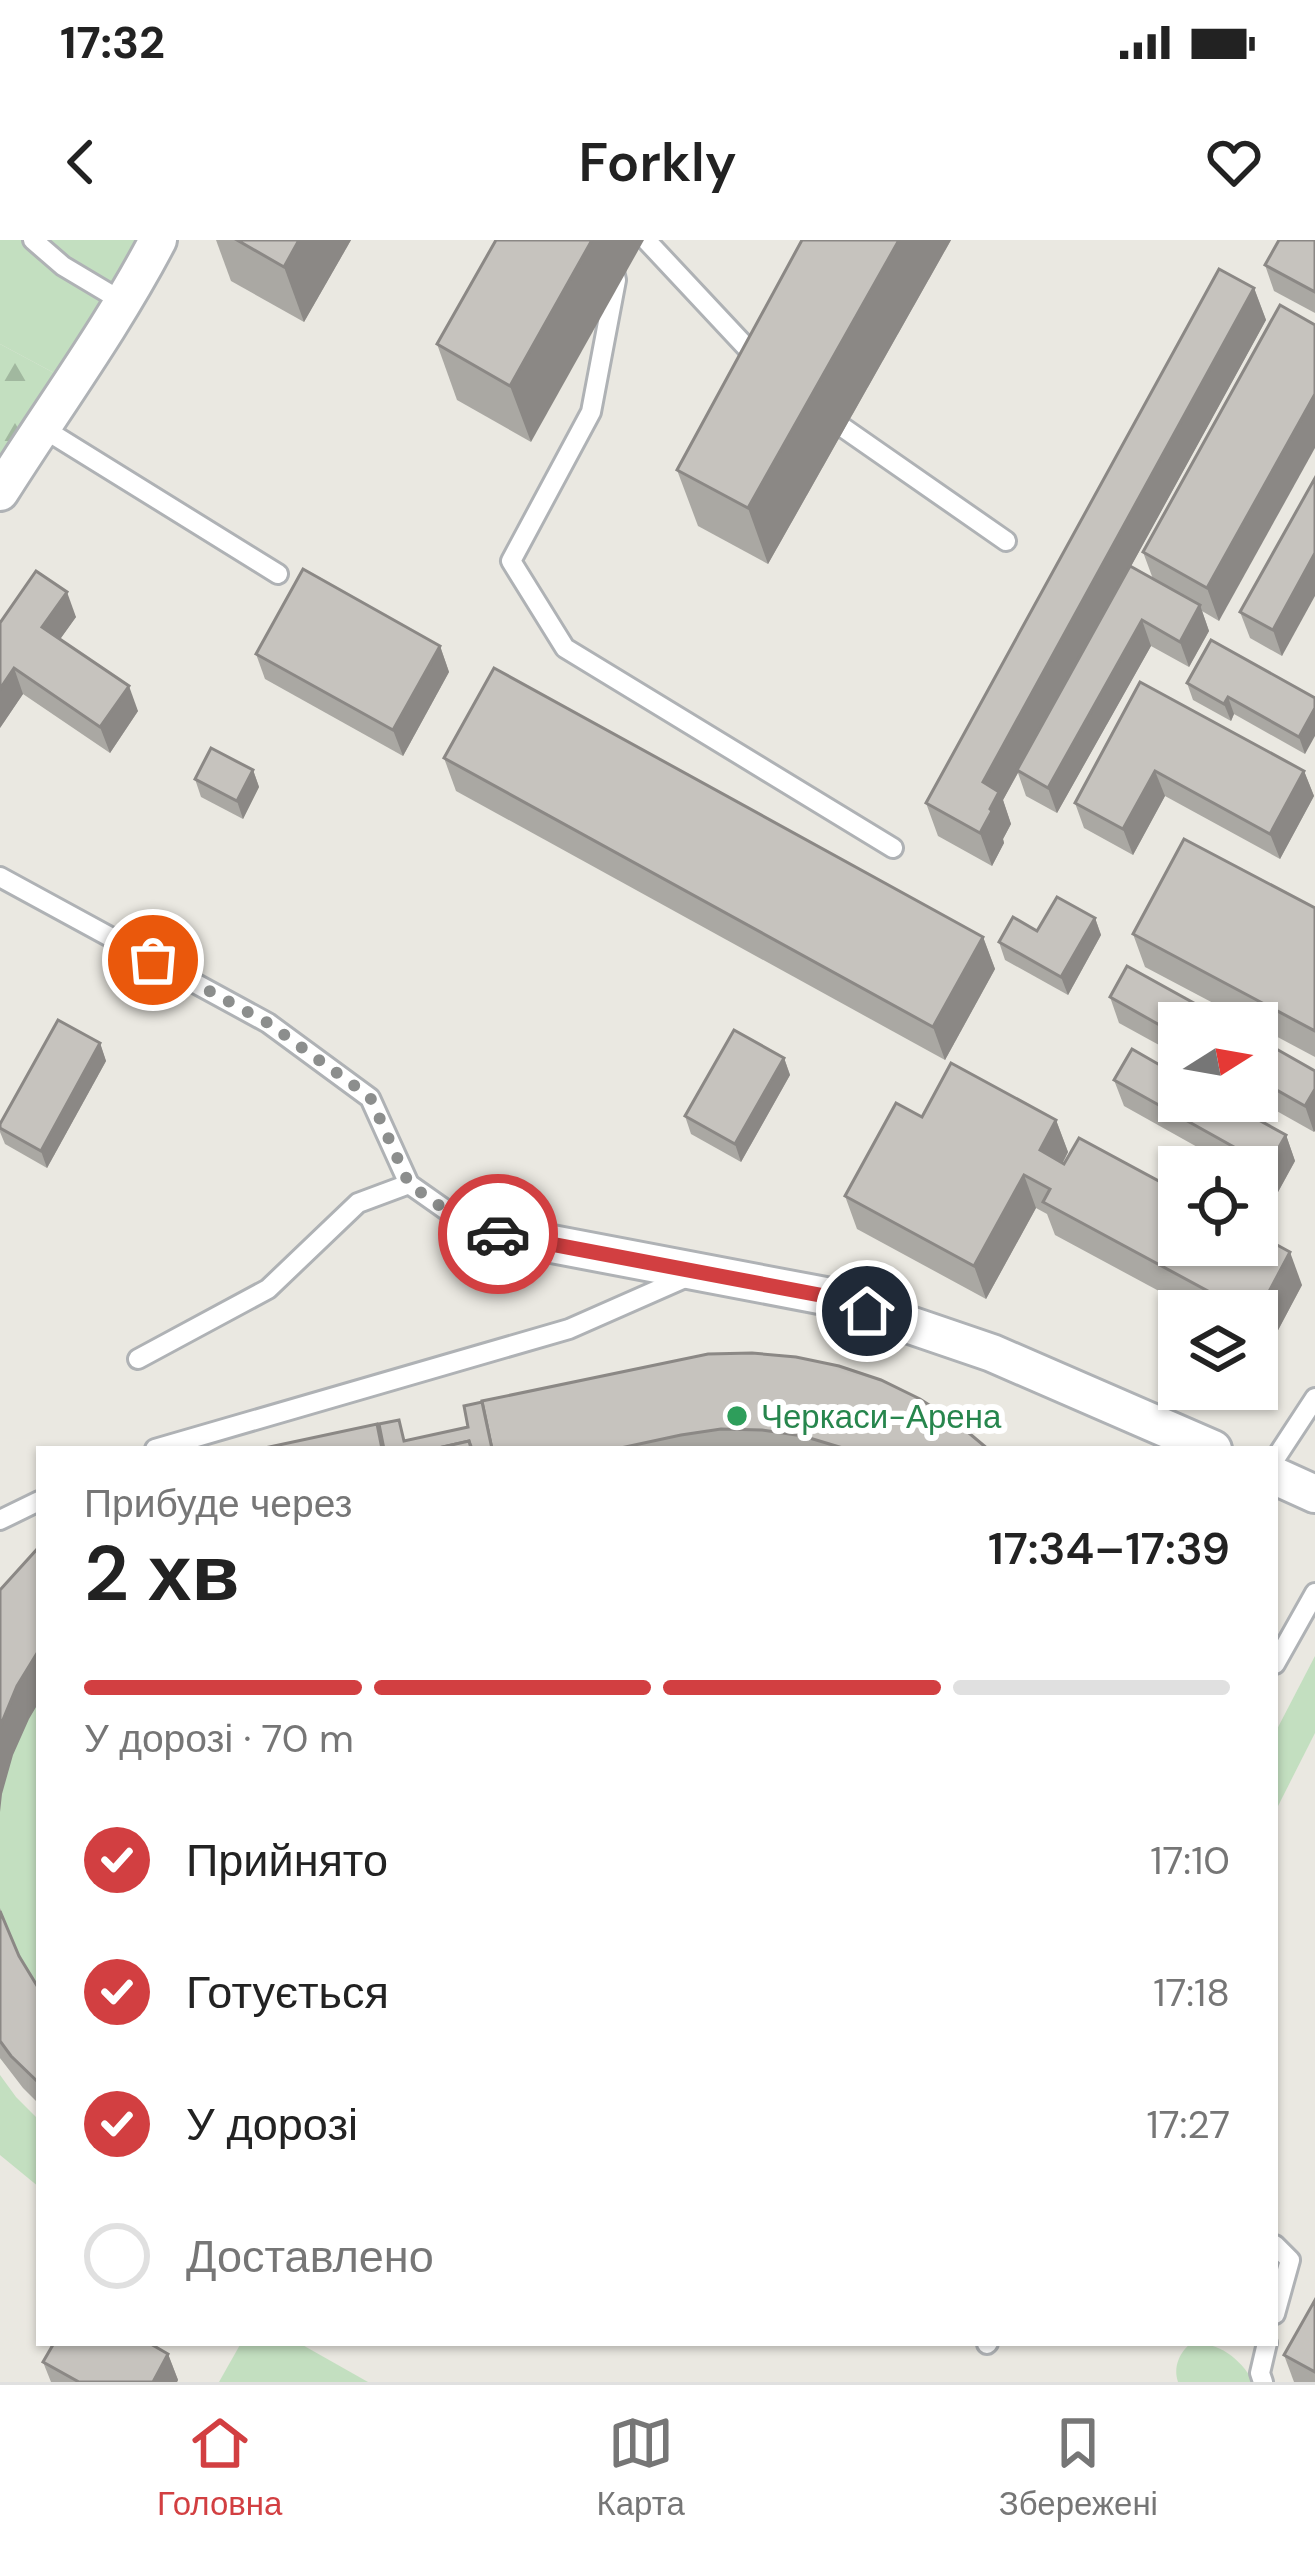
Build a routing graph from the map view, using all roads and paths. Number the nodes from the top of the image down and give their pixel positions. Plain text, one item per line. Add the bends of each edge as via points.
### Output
1 (33, 240) edge
2 (158, 240) edge
3 (607, 240) edge
4 (646, 240) edge
5 (125, 302) junction
6 (769, 371) edge
7 (802, 400) edge
8 (41, 427) junction
9 (0, 492) edge
10 (1006, 541) dead end
11 (278, 574) dead end
12 (893, 848) dead end
13 (0, 877) edge
14 (409, 1184) junction
15 (472, 1229) joint
16 (698, 1272) junction
17 (138, 1359) dead end
18 (1315, 1398) edge
19 (165, 1446) edge
20 (1206, 1446) edge
21 (1278, 1454) edge
22 (1278, 1477) edge
23 (1315, 1494) edge
24 (36, 1503) edge
25 (0, 1520) edge
26 (1315, 1593) edge
27 (1278, 1659) edge
28 (1278, 2248) edge
29 (1278, 2303) edge
30 (1266, 2346) edge
31 (1263, 2382) edge

1 - 5 lane
2 - 5 street
3 - 12 lane via 616,280 591,412 511,561 565,648
4 - 6 lane
5 - 8 street
7 - 10 lane
8 - 9 street
8 - 11 lane
13 - 14 lane via 268,1023 370,1097
14 - 15 lane
14 - 17 lane via 358,1203 268,1288
15 - 16 street
16 - 19 lane via 569,1329
16 - 20 street via 825,1296 992,1353
18 - 21 lane
22 - 23 street
24 - 25 lane
26 - 27 lane
28 - 29 lane via 1290,2260
30 - 31 lane

